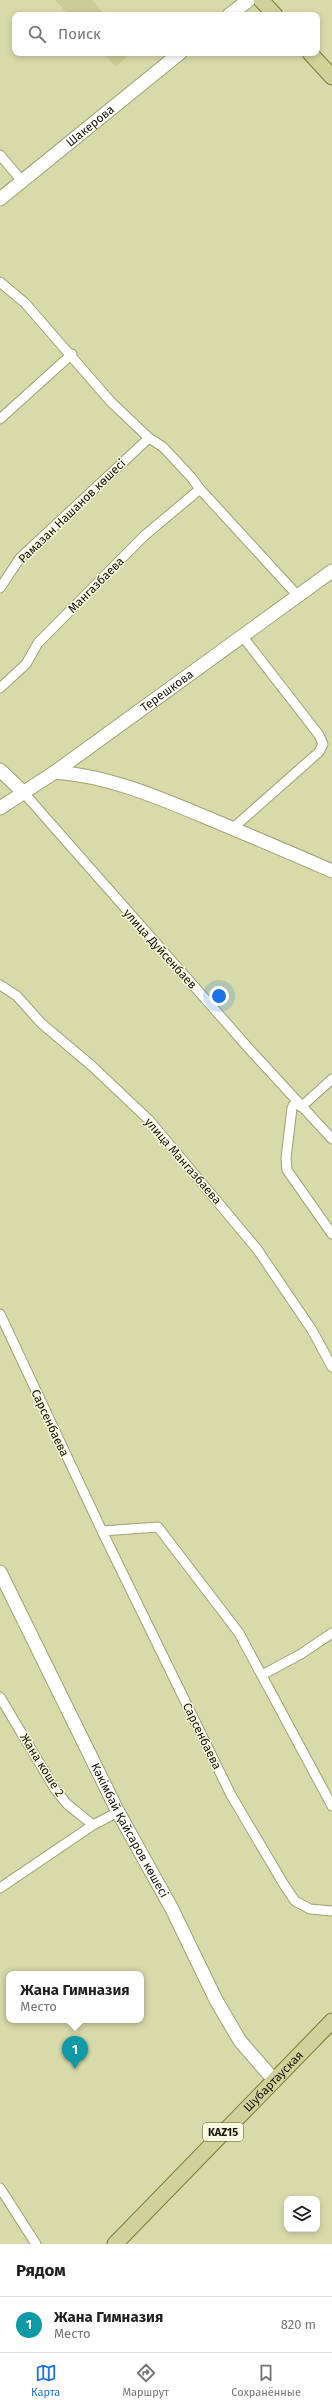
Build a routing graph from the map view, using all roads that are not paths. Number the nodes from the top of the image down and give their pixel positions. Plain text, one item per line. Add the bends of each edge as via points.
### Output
1 (249, 0) edge
2 (261, 0) edge
3 (234, 12) edge
4 (272, 12) edge
5 (176, 56) edge
6 (313, 56) edge
7 (332, 77) edge
8 (0, 155) edge
9 (22, 182) junction
10 (0, 199) edge
11 (0, 282) edge
12 (72, 354) junction
13 (0, 420) edge
14 (149, 438) junction
15 (200, 489) junction
16 (332, 571) edge
17 (0, 588) edge
18 (298, 596) junction
19 (243, 636) junction
20 (0, 688) edge
21 (0, 770) edge
22 (55, 772) junction
23 (23, 792) junction
24 (0, 808) edge
25 (233, 828) junction
26 (332, 871) edge
27 (0, 984) edge
28 (332, 1078) edge
29 (299, 1104) junction
30 (332, 1139) edge
31 (332, 1234) edge
32 (0, 1314) edge
33 (332, 1367) edge
34 (102, 1531) junction
35 (0, 1572) edge
36 (332, 1633) edge
37 (262, 1675) junction
38 (0, 1697) edge
39 (332, 1806) edge
40 (118, 1812) junction
41 (93, 1825) junction
42 (0, 1888) edge
43 (332, 1911) edge
44 (332, 2021) edge
45 (274, 2080) junction
46 (0, 2188) edge
47 (36, 2244) edge
48 (115, 2244) edge

1 - 3 street
2 - 4 main road
5 - 9 street, Шакерова
6 - 7 main road
8 - 9 street
9 - 10 street, Шакерова
11 - 12 street via 25,303
12 - 13 street
12 - 14 street via 111,402
14 - 15 street via 162,447 191,476
14 - 17 street, Рамазан Нашанов көшесі via 20,558
15 - 18 street
15 - 20 street, Мангазбаева via 128,553 38,643 26,664
16 - 18 street, Терешкова
18 - 19 street, Терешкова
19 - 22 street, Терешкова
19 - 25 street via 319,735 323,744 319,752
21 - 23 street
22 - 23 street, Терешкова
22 - 25 street via 85,774 125,785
23 - 24 street, Терешкова
23 - 29 street, улица Дуйсенбаев
25 - 26 street
27 - 33 street, улица Мангазбаева via 17,996 41,1023 92,1066 148,1120 257,1249 312,1330
28 - 29 street
29 - 30 street, улица Дуйсенбаев
29 - 31 street via 292,1108 287,1170
32 - 34 street, Сарсенбаева
34 - 37 street via 158,1528 239,1633
34 - 43 street, Сарсенбаева via 231,1795 283,1883 295,1901 310,1909
35 - 40 street, Кәкімбай Қайсаров көшесі
36 - 37 street via 301,1654
37 - 39 street
38 - 41 street, Жана коше 2 via 55,1789 67,1804
40 - 41 street
40 - 45 street, Кәкімбай Қайсаров көшесі via 172,1909 216,2000 240,2041
41 - 42 street
44 - 45 main road, Шубартауская / KAZ15
45 - 48 main road, Шубартауская / KAZ15
46 - 47 street

